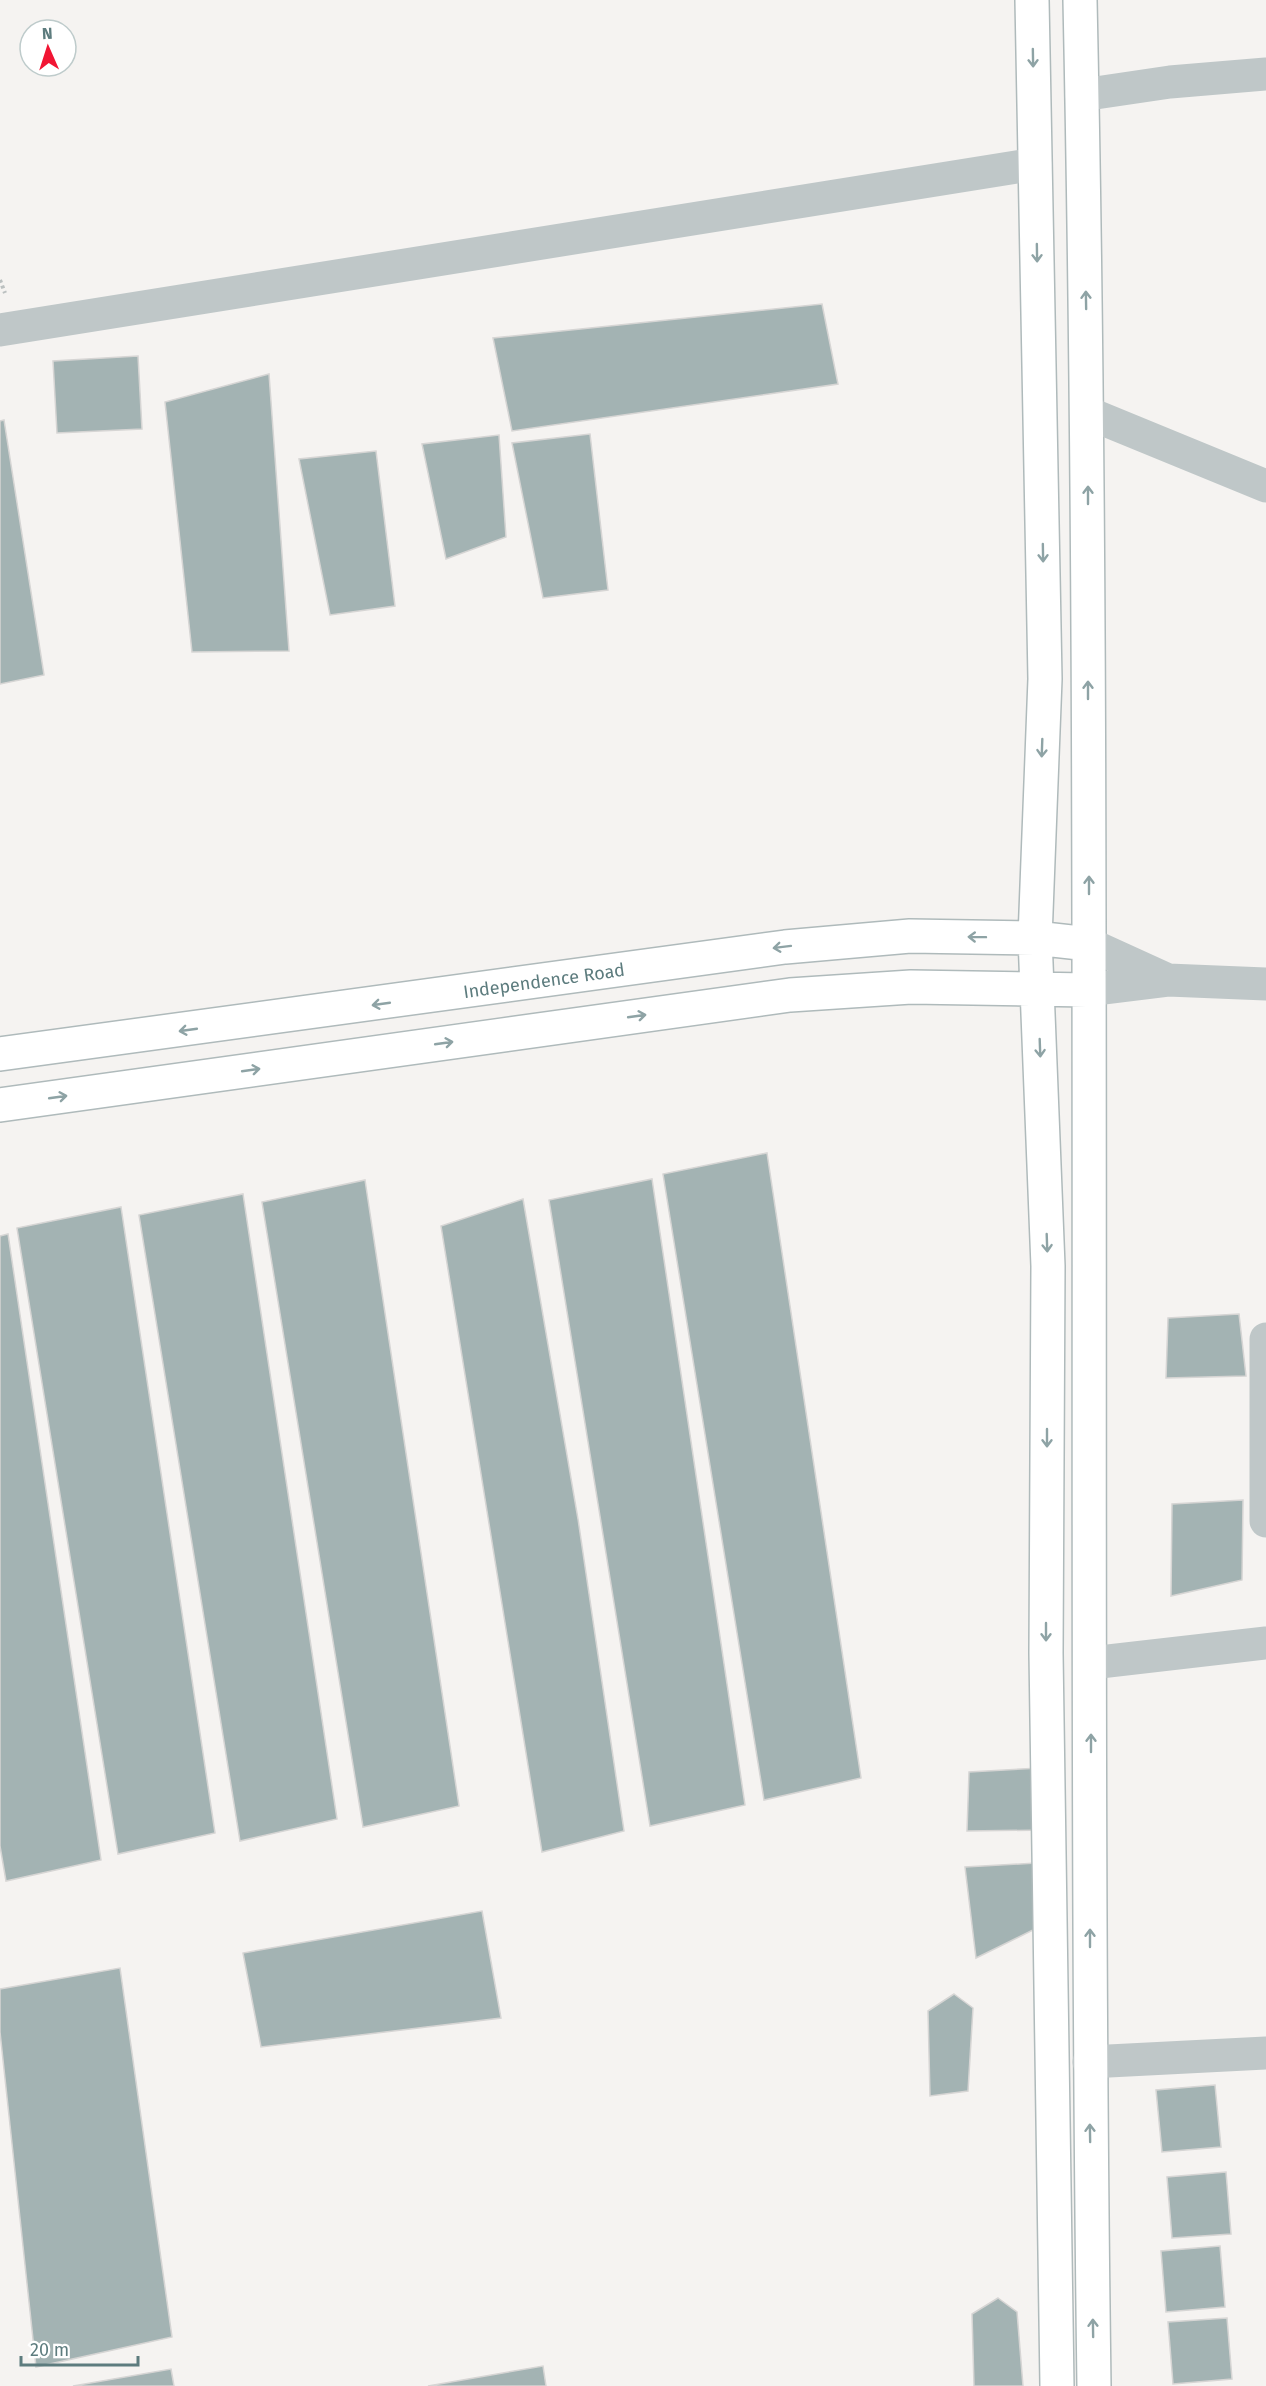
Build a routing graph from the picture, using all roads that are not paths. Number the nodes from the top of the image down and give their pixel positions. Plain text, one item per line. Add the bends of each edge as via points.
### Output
1 (1032, 0) edge
2 (1080, 0) edge
3 (1266, 74) edge
4 (1082, 95) junction
5 (1035, 165) junction
6 (0, 330) edge
7 (1088, 413) junction
8 (1266, 486) edge
9 (1035, 938) junction
10 (1089, 944) junction
11 (1168, 980) junction
12 (1266, 984) edge
13 (1038, 989) junction
14 (1087, 990) junction
15 (0, 1054) edge
16 (0, 1105) edge
17 (1266, 1340) edge
18 (1265, 1488) edge
19 (1266, 1521) edge
20 (1266, 1643) edge
21 (1091, 1663) junction
22 (1266, 2053) edge
23 (1089, 2062) junction
24 (1057, 2386) edge
25 (1094, 2386) edge

1 -> 5 main road
2 - 4 main road
3 - 4 street
7 -> 4 main road
5 - 6 street
5 -> 9 main road via 1045,679
7 - 8 street
10 -> 7 main road
9 - 10 main road, Independence Road
9 - 13 main road
9 -> 15 main road, Independence Road via 910,936 785,947
10 - 11 street
10 - 14 main road
11 - 12 street
11 - 14 street
13 - 14 main road
16 -> 13 main road via 790,995 911,987
13 -> 24 main road via 1048,1266 1046,1653
14 - 21 main road
17 - 18 street
18 - 19 street
20 - 21 street
23 -> 21 main road
22 - 23 street
25 -> 23 main road

